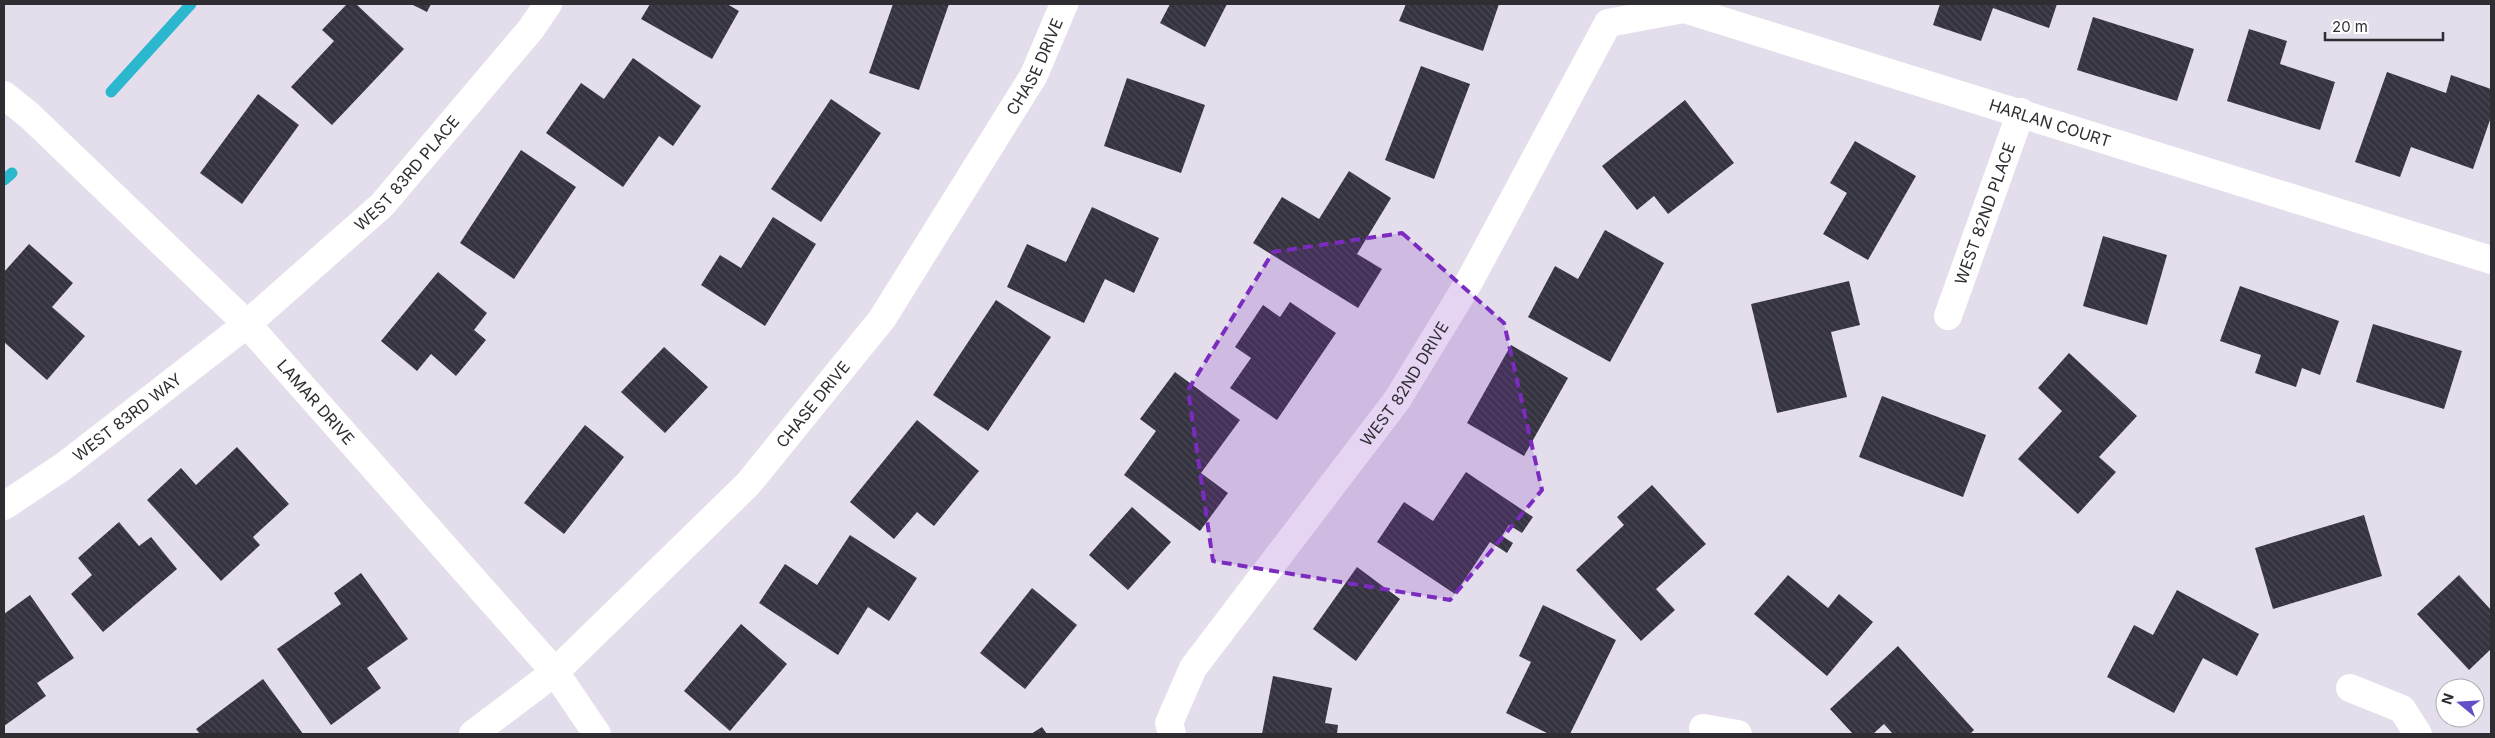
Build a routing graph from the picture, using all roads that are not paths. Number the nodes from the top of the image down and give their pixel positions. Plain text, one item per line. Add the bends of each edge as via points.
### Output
1 (548, 4) edge
2 (1064, 4) edge
3 (1608, 23) joint
4 (4, 95) edge
5 (2021, 112) junction
6 (2491, 260) edge
7 (1948, 316) dead end
8 (247, 324) junction
9 (4, 506) edge
10 (555, 672) junction
11 (2350, 688) dead end
12 (1703, 728) dead end
13 (1170, 729) edge
14 (473, 734) edge
15 (597, 734) edge
16 (1738, 734) edge
17 (2418, 734) edge

1 - 8 street, WEST 83RD PLACE via 531,29 382,205
2 - 10 street, CHASE DRIVE via 1034,74 882,319 748,484
3 - 5 street, HARLAN COURT via 1684,9
3 - 13 street, WEST 82ND DRIVE via 1469,282 1398,400 1193,668
4 - 8 street, LAMAR DRIVE via 30,116
5 - 6 street, HARLAN COURT
5 - 7 street, WEST 82ND PLACE
8 - 9 street, WEST 83RD WAY via 64,466
8 - 10 street, LAMAR DRIVE
10 - 14 street, CHASE DRIVE
10 - 15 street, LAMAR DRIVE
11 - 17 street via 2402,709
12 - 16 street

